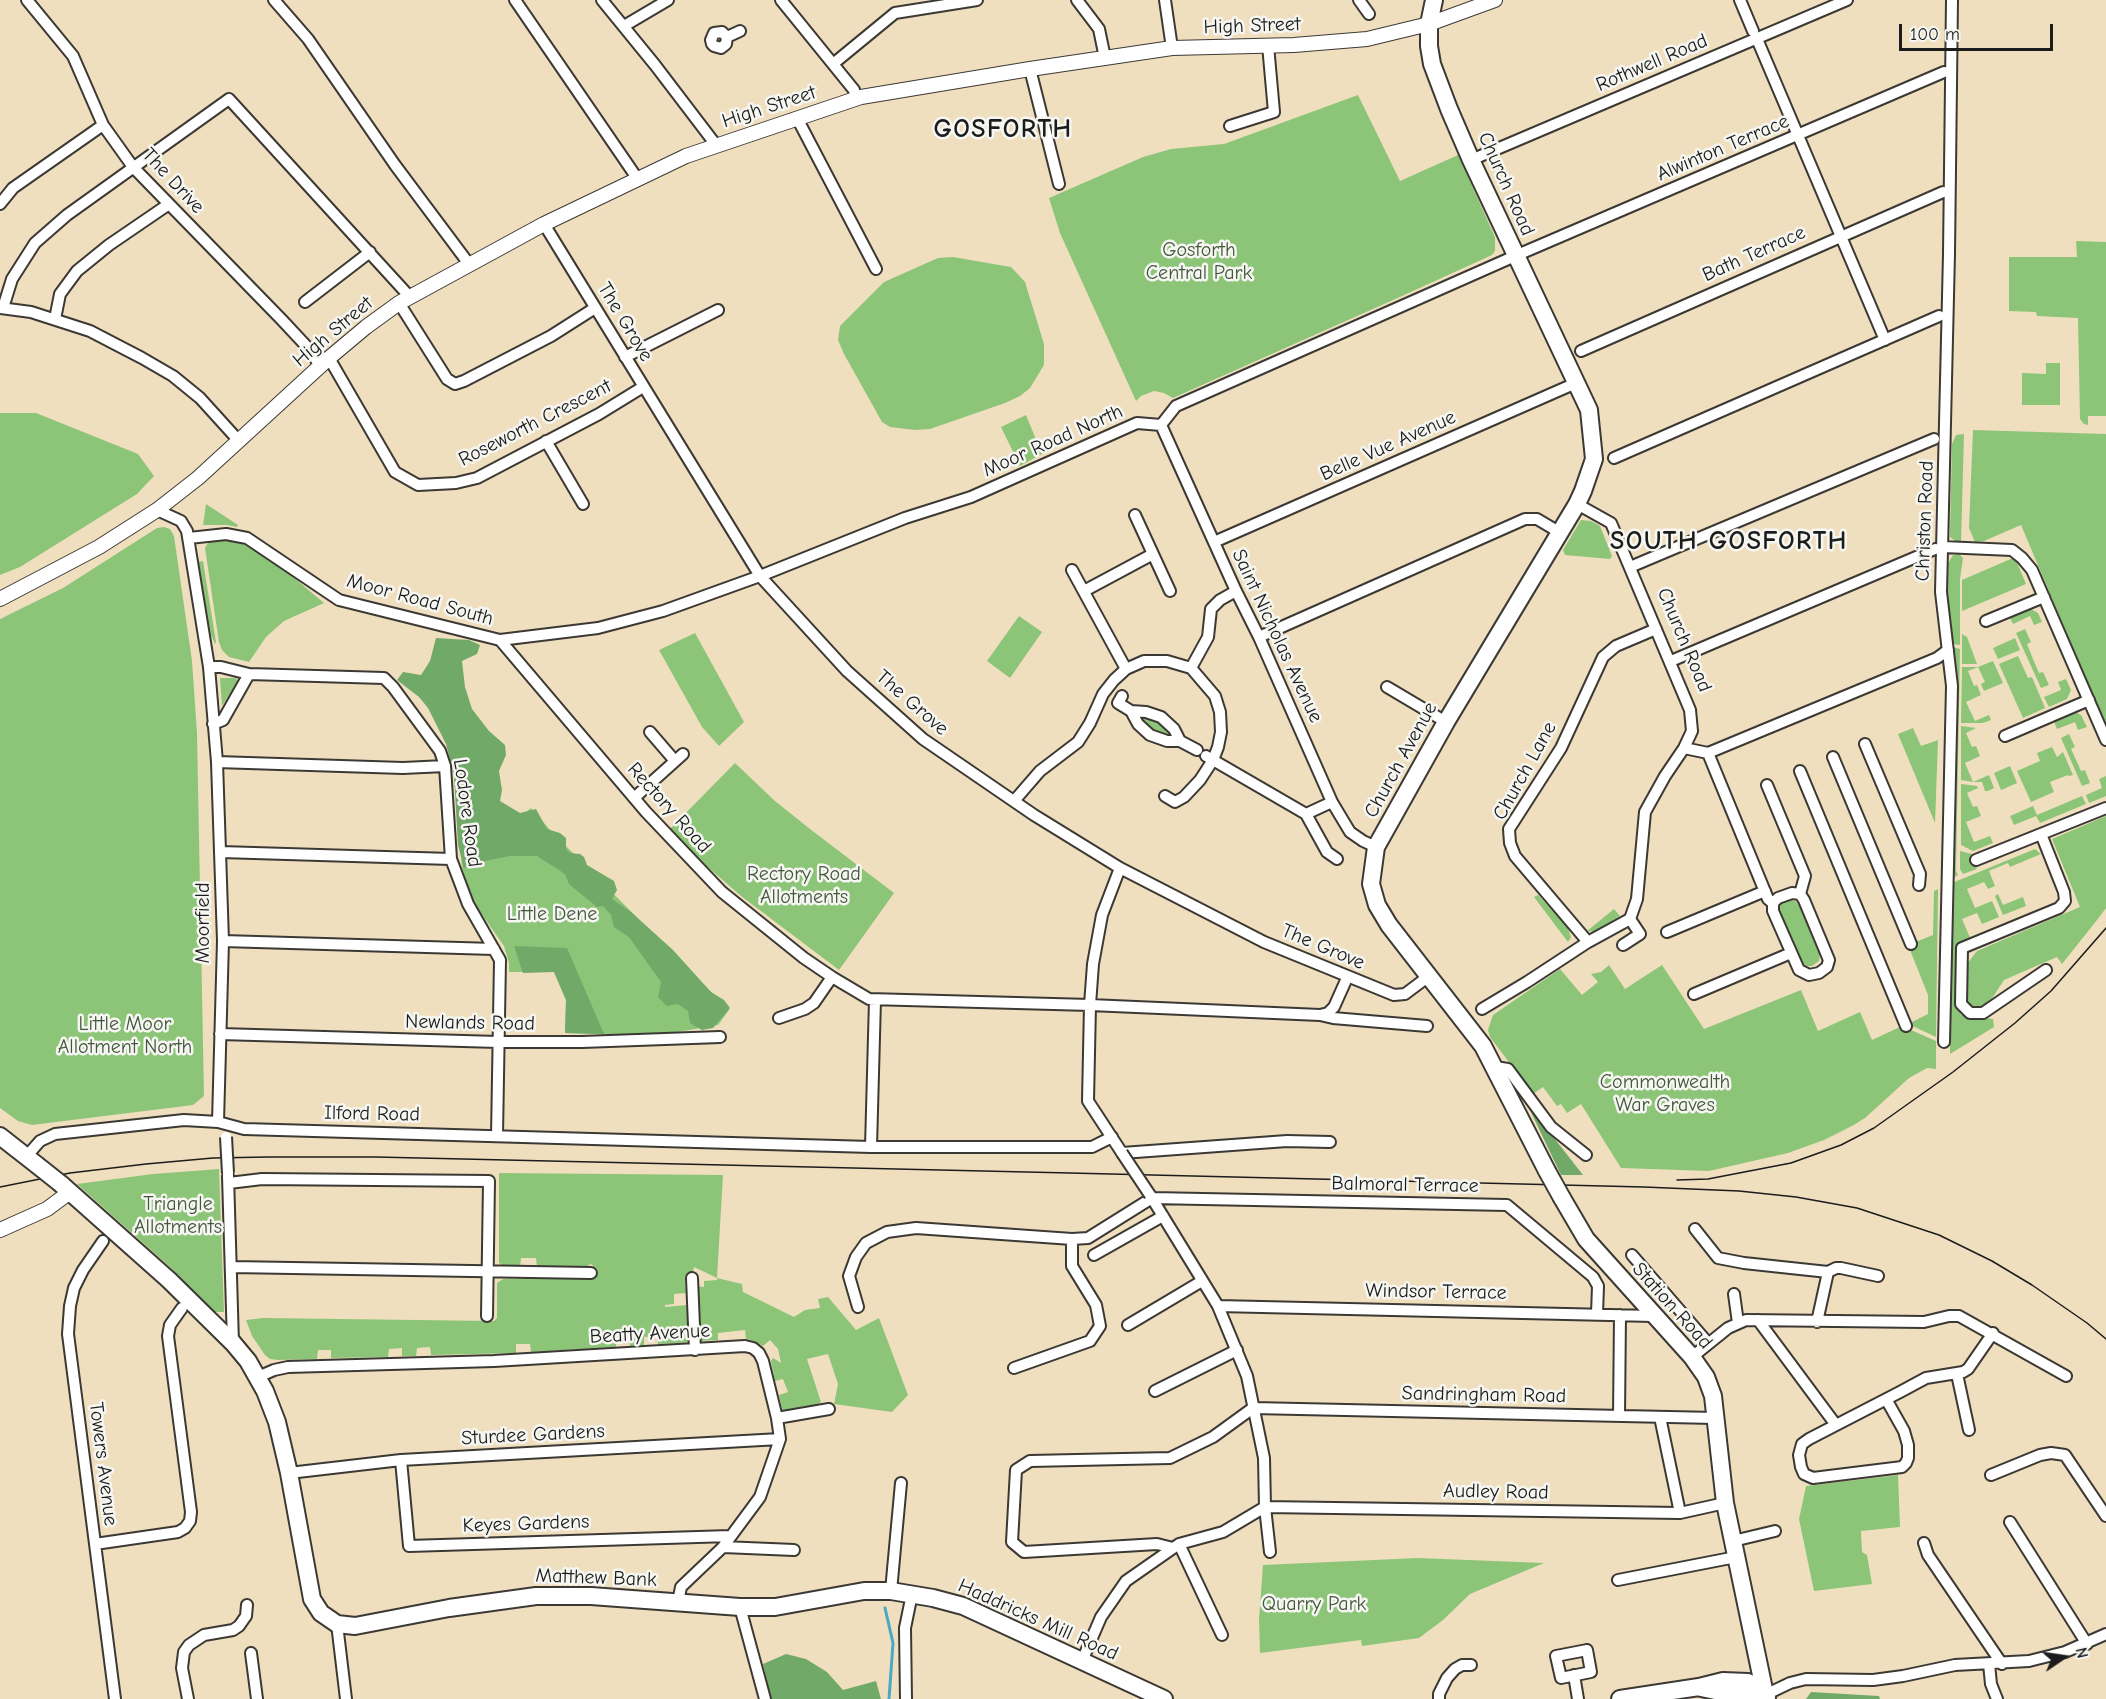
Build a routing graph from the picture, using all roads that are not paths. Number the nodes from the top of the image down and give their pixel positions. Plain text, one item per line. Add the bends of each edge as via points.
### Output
1 (27, 0) edge
2 (274, 0) edge
3 (515, 0) edge
4 (603, 0) edge
5 (668, 0) edge
6 (781, 0) edge
7 (977, 0) edge
8 (1077, 0) edge
9 (1165, 0) edge
10 (1359, 0) edge
11 (1434, 0) edge
12 (1495, 0) edge
13 (1740, 0) edge
14 (1847, 0) edge
15 (1952, 0) edge
16 (1477, 3) edge
17 (1369, 14) dead end
18 (1429, 24) junction
19 (624, 26) junction
20 (740, 31) dead end
21 (1755, 35) junction
22 (727, 37) dead end
23 (1268, 45) junction
24 (1172, 48) junction
25 (1105, 58) junction
26 (833, 64) junction
27 (1030, 69) junction
28 (1944, 72) dead end
29 (856, 99) junction
30 (797, 118) junction
31 (103, 125) junction
32 (1230, 126) dead end
33 (1798, 136) junction
34 (716, 145) junction
35 (1472, 160) junction
36 (133, 167) junction
37 (638, 178) junction
38 (1059, 184) dead end
39 (1943, 192) dead end
40 (0, 204) edge
41 (169, 204) junction
42 (544, 224) junction
43 (1840, 236) junction
44 (370, 252) junction
45 (1515, 256) junction
46 (469, 264) junction
47 (876, 268) dead end
48 (404, 300) junction
49 (305, 303) dead end
50 (2, 308) edge
51 (596, 308) junction
52 (718, 310) dead end
53 (1939, 316) dead end
54 (55, 319) junction
55 (1885, 340) junction
56 (1581, 351) dead end
57 (625, 357) junction
58 (325, 362) junction
59 (1576, 383) junction
60 (644, 387) junction
61 (1161, 425) junction
62 (1934, 439) dead end
63 (239, 441) junction
64 (546, 441) junction
65 (1614, 458) dead end
66 (1580, 497) junction
67 (583, 504) dead end
68 (157, 510) junction
69 (1135, 515) dead end
70 (1559, 532) junction
71 (189, 538) junction
72 (1214, 542) junction
73 (1939, 548) junction
74 (1153, 554) junction
75 (1630, 567) junction
76 (1072, 570) dead end
77 (760, 576) junction
78 (1083, 591) junction
79 (1170, 591) dead end
80 (1236, 591) junction
81 (2044, 597) junction
82 (0, 599) edge
83 (1986, 621) dead end
84 (1656, 629) junction
85 (1259, 637) junction
86 (500, 640) junction
87 (1948, 650) junction
88 (1671, 661) junction
89 (209, 667) junction
90 (1191, 668) junction
91 (1126, 669) junction
92 (249, 674) junction
93 (1387, 687) dead end
94 (1103, 694) junction
95 (1117, 696) junction
96 (2089, 700) junction
97 (1131, 711) junction
98 (1446, 722) junction
99 (213, 724) junction
100 (650, 732) dead end
101 (2005, 736) dead end
102 (2106, 740) edge
103 (1180, 741) junction
104 (1865, 744) dead end
105 (1684, 748) junction
106 (1708, 753) junction
107 (1205, 755) junction
108 (1833, 757) dead end
109 (217, 762) junction
110 (445, 766) junction
111 (1800, 771) dead end
112 (1767, 784) dead end
113 (1165, 796) dead end
114 (634, 798) junction
115 (1014, 801) junction
116 (1332, 802) junction
117 (2106, 808) edge
118 (1306, 814) junction
119 (2041, 834) junction
120 (1376, 847) junction
121 (221, 852) junction
122 (451, 859) junction
123 (1337, 859) dead end
124 (1976, 860) dead end
125 (1120, 868) junction
126 (1919, 885) dead end
127 (1765, 891) junction
128 (1800, 894) junction
129 (1773, 903) junction
130 (1630, 919) junction
131 (1666, 932) dead end
132 (223, 941) junction
133 (1588, 942) junction
134 (1911, 944) dead end
135 (1623, 945) dead end
136 (495, 949) junction
137 (1791, 953) junction
138 (2046, 970) dead end
139 (1429, 976) junction
140 (832, 977) junction
141 (1347, 978) junction
142 (1694, 994) dead end
143 (875, 1000) junction
144 (1090, 1005) junction
145 (1482, 1009) dead end
146 (1320, 1015) junction
147 (779, 1018) dead end
148 (1427, 1026) dead end
149 (1906, 1026) dead end
150 (219, 1034) junction
151 (720, 1037) dead end
152 (498, 1042) junction
153 (1944, 1042) dead end
154 (1483, 1046) joint
155 (1495, 1067) junction
156 (221, 1123) junction
157 (0, 1136) edge
158 (497, 1136) junction
159 (1112, 1137) junction
160 (1330, 1142) dead end
161 (871, 1147) junction
162 (1122, 1153) junction
163 (1586, 1155) dead end
164 (31, 1161) junction
165 (228, 1178) junction
166 (65, 1188) junction
167 (1151, 1197) junction
168 (1163, 1215) junction
169 (1695, 1229) dead end
170 (0, 1230) edge
171 (1072, 1239) junction
172 (103, 1241) dead end
173 (1094, 1255) dead end
174 (1632, 1255) dead end
175 (232, 1268) junction
176 (489, 1272) junction
177 (1828, 1272) junction
178 (591, 1273) dead end
179 (1878, 1276) dead end
180 (692, 1278) dead end
181 (1202, 1281) junction
182 (1734, 1294) dead end
183 (1218, 1305) junction
184 (858, 1307) dead end
185 (182, 1308) dead end
186 (1597, 1314) junction
187 (1620, 1315) junction
188 (1653, 1316) junction
189 (487, 1317) dead end
190 (1758, 1320) junction
191 (1817, 1322) junction
192 (1738, 1323) junction
193 (1128, 1324) dead end
194 (1992, 1333) junction
195 (233, 1343) junction
196 (1708, 1343) junction
197 (695, 1350) junction
198 (1237, 1350) junction
199 (1692, 1357) junction
200 (1014, 1368) dead end
201 (1957, 1374) junction
202 (2066, 1376) dead end
203 (258, 1377) junction
204 (1155, 1391) dead end
205 (1886, 1399) junction
206 (1253, 1408) junction
207 (829, 1409) dead end
208 (1619, 1416) junction
209 (1660, 1417) junction
210 (777, 1418) junction
211 (1715, 1418) junction
212 (1836, 1425) junction
213 (1969, 1430) dead end
214 (780, 1439) junction
215 (400, 1460) junction
216 (289, 1473) junction
217 (1990, 1475) dead end
218 (901, 1483) dead end
219 (1725, 1503) junction
220 (1265, 1507) junction
221 (1680, 1513) junction
222 (2106, 1516) edge
223 (2010, 1522) dead end
224 (1775, 1531) dead end
225 (730, 1536) junction
226 (1924, 1543) dead end
227 (95, 1544) junction
228 (1176, 1546) junction
229 (723, 1547) junction
230 (1735, 1549) junction
231 (794, 1550) dead end
232 (1270, 1552) dead end
233 (1618, 1580) dead end
234 (891, 1591) junction
235 (912, 1594) junction
236 (678, 1602) junction
237 (247, 1605) dead end
238 (740, 1607) junction
239 (337, 1624) junction
240 (2106, 1634) edge
241 (1222, 1635) dead end
242 (2087, 1644) junction
243 (251, 1653) dead end
244 (1082, 1661) junction
245 (1989, 1664) junction
246 (2002, 1664) junction
247 (1471, 1665) dead end
248 (1574, 1675) dead end
249 (1767, 1698) edge
250 (115, 1699) edge
251 (188, 1699) edge
252 (257, 1699) edge
253 (346, 1699) edge
254 (765, 1699) edge
255 (906, 1699) edge
256 (1164, 1699) edge
257 (1439, 1699) edge
258 (1578, 1699) edge
259 (1620, 1699) edge
260 (1997, 1699) edge

1 - 31 street, The Drive via 73,56
2 - 46 street via 308,39
3 - 37 street
4 - 19 street
5 - 19 street
6 - 26 street
7 - 26 street via 894,13
8 - 25 street via 1099,29
9 - 24 street
10 - 17 street
11 - 18 main road, Church Road
12 - 16 main road, High Street
13 - 21 street
14 - 21 street, Rothwell Road
15 - 73 street, Christon Road
16 - 18 main road, High Street
18 - 23 main road, High Street via 1367,39
18 - 35 main road, Church Road via 1432,64
19 - 34 street
20 - 22 street
21 - 33 street
21 - 35 street, Rothwell Road
23 - 24 main road, High Street
23 - 32 street via 1274,112
24 - 25 main road, High Street
25 - 27 main road, High Street
26 - 29 street via 854,90
27 - 29 main road, High Street
27 - 38 street
28 - 33 street, Alwinton Terrace
29 - 30 main road, High Street
30 - 34 main road, High Street
30 - 47 street
31 - 36 street, The Drive
31 - 40 street via 13,188
33 - 43 street
33 - 45 street, Alwinton Terrace
34 - 37 main road, High Street
35 - 45 main road, Church Road
36 - 41 street, The Drive
36 - 44 street via 229,99
36 - 50 street via 35,243 12,279
37 - 42 main road, High Street
39 - 43 street, Bath Terrace
41 - 54 street via 77,271 60,294
41 - 58 street, The Drive
42 - 46 main road, High Street
42 - 51 street, The Grove
43 - 55 street
43 - 56 street, Bath Terrace
44 - 48 street
44 - 49 street
45 - 59 main road, Church Road
45 - 61 street via 1176,406
46 - 48 main road, High Street
48 - 51 street via 447,380 455,384 551,336
48 - 58 main road, High Street
50 - 54 street
51 - 57 street, The Grove
52 - 57 street
53 - 55 street
54 - 63 street via 90,331 173,376 200,398
55 - 65 street
57 - 60 street, The Grove
58 - 63 main road, High Street
58 - 64 street, Roseworth Crescent via 395,472 418,485 477,478
59 - 66 main road, Church Road via 1589,410 1594,459
59 - 72 street, Belle Vue Avenue
60 - 64 street, Roseworth Crescent
60 - 77 street, The Grove
61 - 72 street, Saint Nicholas Avenue
61 - 77 street, Moor Road North via 1137,423 971,497 905,518
62 - 75 street
63 - 68 main road, High Street
64 - 67 street
66 - 70 main road, Church Avenue
66 - 75 street, Church Road via 1611,523
68 - 71 street via 181,521
68 - 82 main road, High Street via 99,548
69 - 74 street
70 - 85 street via 1537,519 1525,519
70 - 98 main road, Church Avenue
71 - 86 street, Moor Road South via 226,534 247,538 339,600
71 - 89 street, Moorfield
72 - 80 street, Saint Nicholas Avenue
73 - 81 street via 2012,550 2032,570
73 - 87 street, Christon Road
73 - 88 street
74 - 78 street
74 - 79 street
75 - 84 street, Church Road
76 - 78 street
77 - 86 street, Moor Road South via 663,612 598,628
77 - 115 street, The Grove via 847,671 923,739
78 - 91 street
80 - 85 street, Saint Nicholas Avenue
80 - 90 street via 1211,609 1208,637
81 - 83 street
81 - 96 street
84 - 88 street, Church Road
84 - 133 street, Church Lane via 1616,646 1603,657 1561,748 1509,829 1515,856
85 - 116 street, Saint Nicholas Avenue
86 - 114 street, Rectory Road
87 - 106 street via 1937,658
87 - 153 street, Christon Road via 1952,686
88 - 105 street, Church Road via 1690,710 1692,731
89 - 92 street, Lodore Road
89 - 99 street, Moorfield
90 - 91 street via 1167,661 1144,661
90 - 107 street via 1215,696 1220,712 1221,732
91 - 95 street
92 - 99 street via 223,720
92 - 110 street, Lodore Road via 384,678 440,751
93 - 98 street
94 - 95 street
94 - 95 street
94 - 115 street via 1077,742 1040,771
95 - 97 street
96 - 101 street
96 - 102 street
97 - 103 street via 1161,717
97 - 103 street via 1150,735
98 - 120 main road, Church Avenue
99 - 109 street, Moorfield
100 - 114 street via 679,758
103 - 107 street
104 - 126 street via 1920,874
105 - 106 street
105 - 130 street, Church Road via 1645,812 1637,899
106 - 127 street
107 - 113 street via 1200,780 1184,797 1176,802
107 - 118 street
108 - 134 street
109 - 110 street
109 - 121 street, Moorfield
110 - 122 street, Lodore Road
111 - 149 street
112 - 128 street via 1804,876
114 - 140 street, Rectory Road via 722,892
115 - 125 street, The Grove
116 - 118 street
116 - 120 street, Saint Nicholas Avenue via 1350,832
117 - 119 street
118 - 123 street via 1327,852
119 - 124 street
119 - 138 street via 2065,901 2059,908 1962,948 1961,1004 1970,1012 1983,1013
120 - 139 main road, Church Avenue via 1371,884 1377,905
121 - 122 street
121 - 132 street, Moorfield
122 - 136 street, Lodore Road via 468,904
125 - 141 street, The Grove via 1264,942
125 - 144 street via 1102,915
127 - 129 street
127 - 131 street
128 - 129 street via 1792,893
128 - 137 street via 1829,960 1819,973 1809,975 1799,970
129 - 137 street
130 - 133 street
130 - 135 street, Church Road via 1641,934
132 - 136 street
132 - 150 street, Moorfield
133 - 145 street
136 - 152 street, Lodore Road via 500,960
137 - 142 street
139 - 141 street, The Grove via 1405,994 1394,995
139 - 154 main road, Church Avenue
140 - 143 street, Rectory Road
140 - 147 street via 814,1003
141 - 146 street via 1334,1007
143 - 144 street, Rectory Road
143 - 161 street
144 - 146 street, Rectory Road
144 - 159 street via 1088,1101
146 - 148 street, Rectory Road
150 - 152 street, Newlands Road
150 - 156 street, Moorfield
151 - 152 street, Newlands Road
152 - 158 street, Lodore Road
154 - 155 main road, Station Road
155 - 163 street via 1508,1069 1551,1127
155 - 188 main road, Station Road, bridge via 1547,1172 1586,1239
156 - 158 street, Ilford Road via 244,1129
156 - 164 street, Ilford Road via 155,1122 55,1134 44,1138
156 - 165 street, Moorfield, bridge via 226,1137
157 - 164 main road
158 - 161 street, Ilford Road
159 - 161 street, Ilford Road via 1092,1147
159 - 162 street
160 - 162 street via 1287,1141
162 - 167 street, bridge
164 - 166 main road, bridge
165 - 175 street, Moorfield
165 - 176 street via 489,1181
166 - 170 main road via 46,1209
166 - 195 main road via 145,1257
167 - 168 street
167 - 171 street via 1088,1238
167 - 186 street, Balmoral Terrace via 1507,1205 1593,1277 1598,1286
168 - 173 street
168 - 181 street
169 - 177 street via 1718,1258
171 - 184 street via 916,1228 887,1232 866,1243 856,1257 849,1276
171 - 200 street via 1072,1266 1096,1305 1100,1326 1090,1341
172 - 227 street, Towers Avenue via 79,1277 68,1321
174 - 196 street
175 - 176 street
175 - 195 street, Moorfield
176 - 178 street
176 - 189 street
177 - 179 street via 1841,1268
177 - 191 street
180 - 197 street
181 - 183 street
181 - 193 street
182 - 192 street
183 - 186 street, Windsor Terrace
183 - 198 street
185 - 227 street via 170,1325 168,1336 190,1521 178,1532
186 - 187 street, Windsor Terrace
187 - 188 street, Windsor Terrace
187 - 208 street
188 - 199 main road, Station Road
190 - 191 street
190 - 192 street
190 - 212 street
191 - 194 street via 1924,1322 1959,1316
192 - 196 street
194 - 201 street via 1968,1369
194 - 202 street
195 - 203 main road
196 - 199 street
197 - 203 street, Beatty Avenue via 288,1367
197 - 210 street, Beatty Avenue via 753,1348 759,1353
198 - 204 street
198 - 206 street
199 - 211 main road, Station Road via 1706,1377
201 - 205 street via 1926,1378
201 - 213 street
203 - 216 main road via 277,1422
205 - 212 street
205 - 212 street via 1908,1445 1908,1458 1902,1467 1809,1478 1801,1467 1802,1444
206 - 208 street, Sandringham Road
206 - 220 street via 1263,1458
206 - 228 street via 1213,1437 1170,1458 1030,1461 1016,1470 1012,1542 1024,1552
207 - 210 street
208 - 209 street, Sandringham Road
209 - 211 street, Sandringham Road
209 - 221 street
210 - 214 street, Beatty Avenue
211 - 219 main road, Station Road
214 - 215 street, Sturdee Gardens
214 - 225 street, Beatty Avenue via 760,1497
215 - 216 street, Sturdee Gardens
215 - 225 street, Keyes Gardens via 409,1546
216 - 239 main road via 312,1599 321,1613
217 - 222 street via 2040,1455 2065,1455
218 - 234 street
219 - 221 street, Audley Road
219 - 230 main road, Station Road
220 - 221 street, Audley Road
220 - 228 street via 1223,1532
220 - 232 street
223 - 242 street
224 - 230 street
225 - 229 street, Beatty Avenue
226 - 246 street via 1928,1555
227 - 250 street, Towers Avenue
228 - 241 street
228 - 244 street via 1126,1581 1101,1617
229 - 231 street
229 - 236 street, Beatty Avenue via 681,1587
230 - 233 street
230 - 249 main road, Station Road
234 - 235 main road, Haddricks Mill Road
234 - 238 main road, Matthew Bank
235 - 244 main road, Haddricks Mill Road via 963,1606
235 - 255 street via 905,1628
236 - 238 main road, Matthew Bank
236 - 239 main road, Matthew Bank via 536,1596 355,1626
237 - 251 street via 239,1626 204,1635 184,1652 182,1668
238 - 254 street
239 - 253 street
240 - 242 street
242 - 246 street via 2029,1661
243 - 252 street
244 - 256 main road, Haddricks Mill Road
245 - 246 street
245 - 249 street via 1955,1665 1873,1680 1806,1678
245 - 260 street
247 - 257 street via 1455,1669
248 - 258 street
249 - 259 main road via 1699,1687

